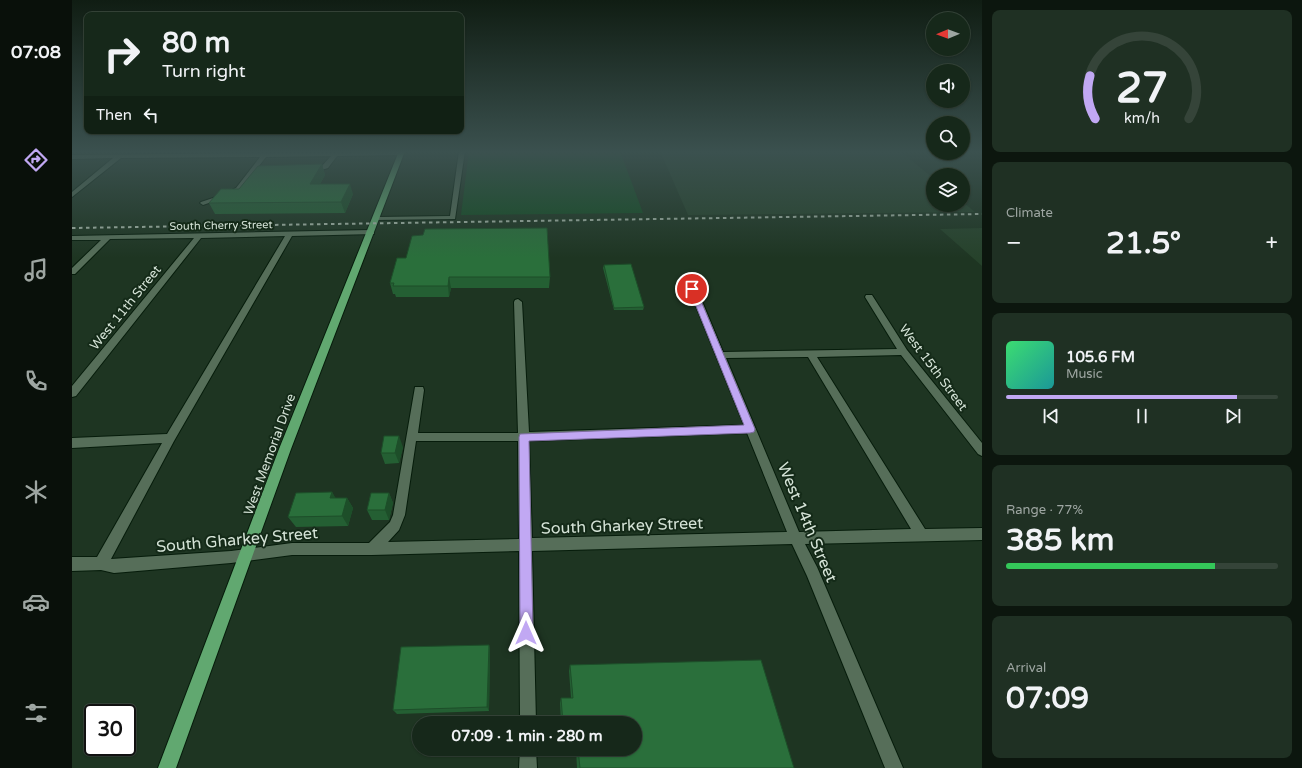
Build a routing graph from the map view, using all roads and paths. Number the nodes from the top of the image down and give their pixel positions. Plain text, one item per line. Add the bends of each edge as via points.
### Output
1 (82, 187) edge
2 (240, 187) edge
3 (388, 187) edge
4 (457, 187) edge
5 (72, 194) edge
6 (203, 203) dead end
7 (376, 219) junction
8 (371, 232) junction
9 (289, 235) junction
10 (198, 237) junction
11 (72, 238) edge
12 (107, 238) junction
13 (72, 272) edge
14 (692, 289) dead end
15 (869, 297) dead end
16 (518, 302) dead end
17 (904, 352) junction
18 (811, 354) junction
19 (720, 355) junction
20 (418, 390) dead end
21 (72, 393) edge
22 (750, 429) junction
23 (411, 437) junction
24 (524, 437) junction
25 (170, 438) junction
26 (72, 443) edge
27 (982, 451) edge
28 (982, 534) edge
29 (921, 535) junction
30 (795, 538) junction
31 (526, 545) junction
32 (372, 549) junction
33 (247, 555) junction
34 (101, 563) junction
35 (72, 564) edge
36 (528, 716) edge
37 (528, 756) edge
38 (167, 768) edge
39 (528, 768) edge
40 (894, 768) edge

1 - 5 street
2 - 6 street
3 - 7 main road, West Memorial Drive
4 - 7 street via 453,218
7 - 8 main road, West Memorial Drive
8 - 9 street, South Cherry Street
8 - 33 main road, West Memorial Drive via 337,314
9 - 10 street, South Cherry Street
9 - 25 street
10 - 12 street, South Cherry Street
10 - 21 street, West 11th Street
11 - 12 street, South Cherry Street
12 - 13 street
14 - 19 street, West 14th Street
15 - 17 street, West 15th Street
16 - 24 street
17 - 18 street
17 - 27 street, West 15th Street
18 - 19 street
18 - 29 street
19 - 22 street, West 14th Street
20 - 23 street
22 - 24 street
22 - 30 street, West 14th Street
23 - 24 street
23 - 32 street via 399,515 395,526
24 - 31 street
25 - 26 street
25 - 34 street
28 - 29 street, South Gharkey Street
29 - 30 street, South Gharkey Street
30 - 31 street, South Gharkey Street
30 - 40 street, West 14th Street
31 - 32 street, South Gharkey Street
31 - 36 street
32 - 33 street, South Gharkey Street via 292,549
33 - 34 street, South Gharkey Street via 114,566
33 - 38 main road, West Memorial Drive
34 - 35 street, South Gharkey Street
37 - 39 street

